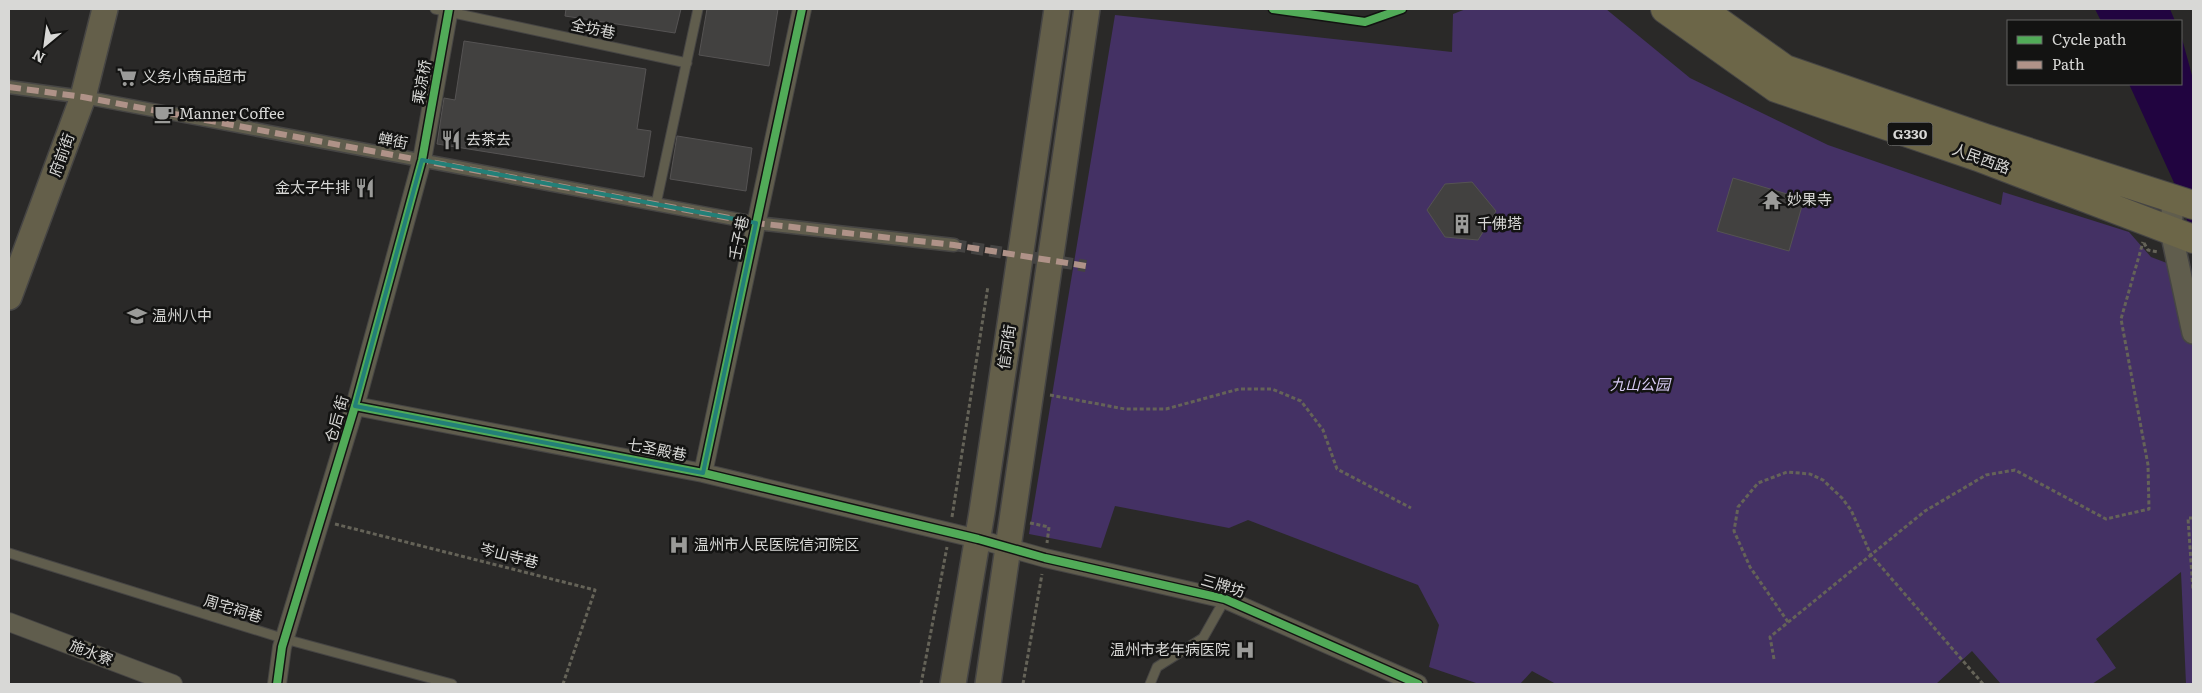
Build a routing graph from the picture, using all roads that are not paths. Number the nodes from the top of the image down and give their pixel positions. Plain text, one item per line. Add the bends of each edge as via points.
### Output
1 (105, 9) edge
2 (698, 9) edge
3 (802, 9) edge
4 (1058, 9) edge
5 (1087, 9) edge
6 (1665, 9) edge
7 (1701, 9) edge
8 (444, 10) edge
9 (687, 63) junction
10 (9, 88) edge
11 (83, 97) junction
12 (422, 160) junction
13 (2183, 202) edge
14 (656, 204) junction
15 (756, 223) junction
16 (2182, 235) edge
17 (954, 246) tunnel mouth
18 (9, 297) edge
19 (2193, 333) edge
20 (355, 406) junction
21 (703, 473) junction
22 (978, 538) junction
23 (1009, 547) junction
24 (9, 554) edge
25 (1225, 599) junction
26 (9, 622) edge
27 (285, 639) junction
28 (173, 684) edge
29 (277, 684) edge
30 (452, 684) edge
31 (953, 684) edge
32 (988, 684) edge
33 (1150, 684) edge
34 (1418, 684) edge

1 - 11 main road, 府前街
2 - 9 lane
3 - 15 street, 壬子巷
4 - 22 main road, 信河街
5 - 23 main road, 信河街
6 - 16 highway, 人民西路 / G330 via 1776,88 1978,158
7 - 13 highway, 人民西路 / G330 via 1785,69
8 - 9 lane, 全坊巷
8 - 12 street, 乘凉桥
9 - 14 lane
10 - 11 street, 蝉街
11 - 12 street, 蝉街
11 - 18 main road, 府前街
12 - 14 street, 蝉街
12 - 20 street, 仓后 街
13 - 16 street
14 - 15 street, 蝉街
15 - 17 street, 蝉街
15 - 21 street, 壬子巷
16 - 19 street
20 - 21 street, 七圣殿巷
20 - 27 street, 仓后 街
21 - 22 street, 七圣殿巷
22 - 23 street, 七圣殿巷
22 - 31 main road, 信河街
23 - 25 street, 三牌坊
23 - 32 main road, 信河街
24 - 27 lane, 周宅祠巷
25 - 33 lane via 1203,638 1157,667
25 - 34 street, 三牌坊
26 - 28 street, 施水寮
27 - 29 street, 仓后 街
27 - 30 lane, 周宅祠巷

